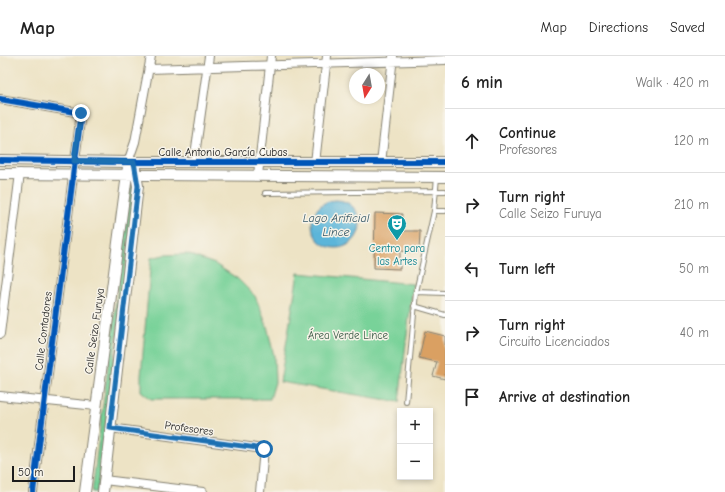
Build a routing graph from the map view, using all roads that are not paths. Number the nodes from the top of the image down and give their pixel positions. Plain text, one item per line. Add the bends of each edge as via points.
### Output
1 (151, 56) edge
2 (209, 56) edge
3 (271, 56) edge
4 (393, 59) edge
5 (327, 60) edge
6 (445, 60) edge
7 (270, 66) junction
8 (207, 68) junction
9 (149, 69) junction
10 (0, 99) edge
11 (0, 160) edge
12 (74, 161) junction
13 (131, 162) junction
14 (194, 162) junction
15 (259, 162) junction
16 (445, 162) edge
17 (315, 163) junction
18 (380, 163) junction
19 (20, 173) junction
20 (73, 173) junction
21 (0, 174) edge
22 (132, 174) junction
23 (258, 175) junction
24 (443, 176) edge
25 (436, 190) junction
26 (445, 191) edge
27 (264, 193) dead end
28 (434, 211) junction
29 (445, 211) edge
30 (416, 292) junction
31 (445, 293) edge
32 (414, 306) junction
33 (445, 315) edge
34 (0, 334) edge
35 (0, 396) edge
36 (44, 400) junction
37 (406, 402) dead end
38 (96, 406) junction
39 (110, 428) junction
40 (104, 480) junction
41 (33, 492) edge
42 (85, 492) edge
43 (102, 492) edge
44 (203, 492) edge
45 (260, 492) edge

1 - 9 street
2 - 8 street
3 - 7 street
4 - 5 street
4 - 6 street
4 - 18 street
5 - 7 street
5 - 17 street
7 - 8 street
7 - 15 street
8 - 9 street
8 - 14 street
9 - 13 street
10 - 12 street, Calle Contadores via 81,113
11 - 12 street, Calle Antonio García Cubas
12 - 13 street, Calle Antonio García Cubas
12 - 20 street, Calle Contadores
13 - 14 street, Calle Antonio García Cubas
13 - 22 street
14 - 15 street, Calle Antonio García Cubas
15 - 17 street, Calle Antonio García Cubas
15 - 23 street
16 - 18 street, Calle Antonio García Cubas
17 - 18 street, Calle Antonio García Cubas
19 - 20 street, Calle Antonio García Cubas
19 - 21 street, Calle Antonio García Cubas
19 - 34 street
20 - 22 street, Calle Antonio García Cubas
20 - 36 street, Calle Contadores
22 - 23 street, Calle Antonio García Cubas
22 - 38 street, Calle Seizo Furuya
22 - 39 street via 138,186
23 - 24 street, Calle Antonio García Cubas
24 - 25 lane
25 - 26 lane
25 - 27 lane
25 - 28 lane
28 - 29 lane
28 - 30 lane
30 - 31 lane
30 - 32 lane
32 - 33 lane
32 - 37 lane
35 - 36 street
36 - 38 street
36 - 41 street, Calle Contadores
38 - 42 street, Calle Seizo Furuya
39 - 40 street
39 - 45 street, Profesores via 264,449
40 - 43 street
40 - 44 street

